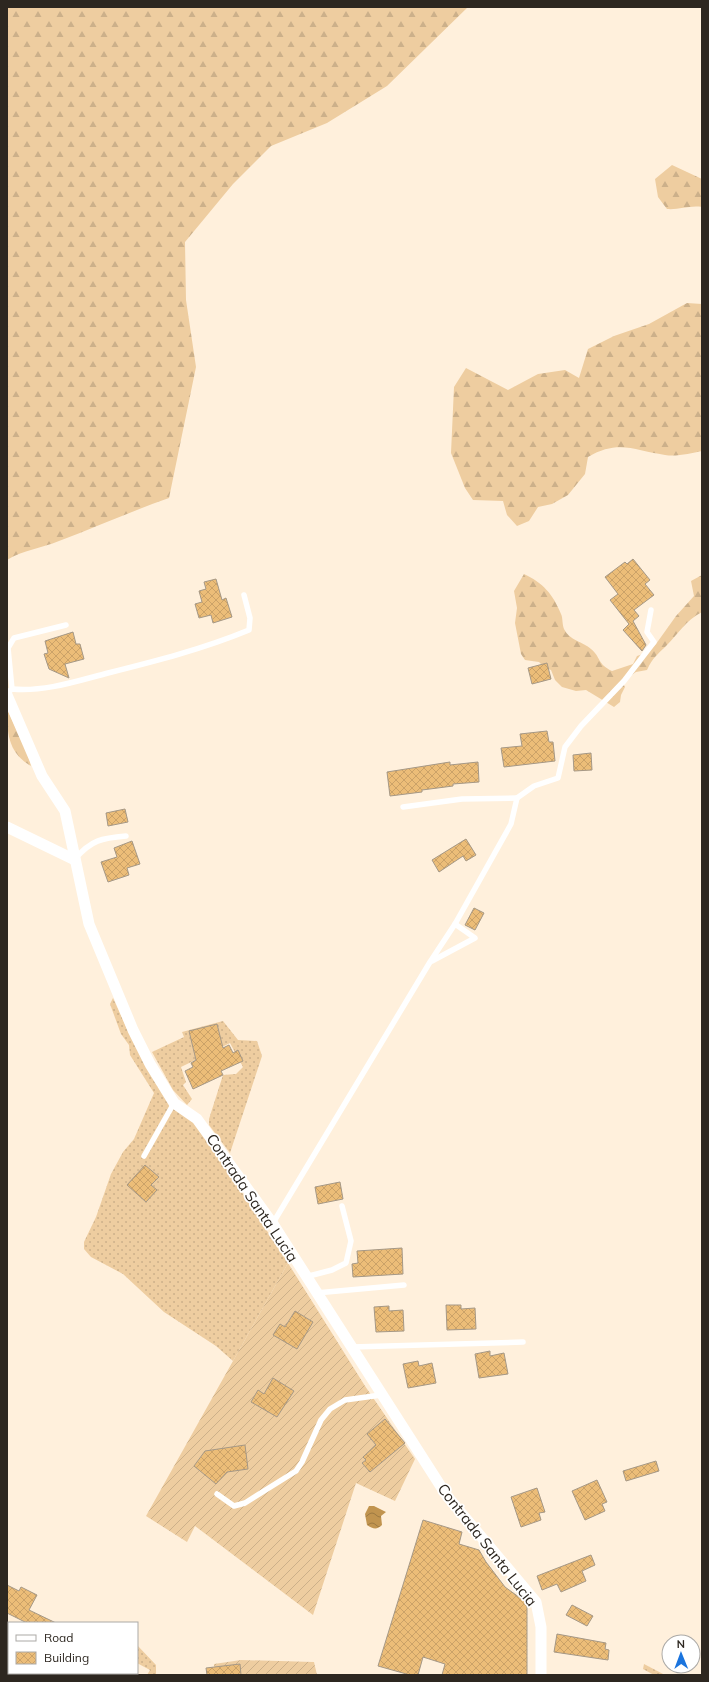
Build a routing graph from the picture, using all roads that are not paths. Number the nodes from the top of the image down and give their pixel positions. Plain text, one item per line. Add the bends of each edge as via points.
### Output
1 (244, 595) dead end
2 (651, 610) dead end
3 (66, 625) dead end
4 (9, 692) edge
5 (517, 798) junction
6 (403, 807) dead end
7 (7, 827) edge
8 (126, 836) dead end
9 (75, 860) junction
10 (455, 924) junction
11 (430, 962) junction
12 (174, 1103) junction
13 (144, 1156) dead end
14 (342, 1206) dead end
15 (272, 1224) junction
16 (305, 1277) junction
17 (404, 1285) dead end
18 (316, 1293) junction
19 (523, 1342) dead end
20 (351, 1347) junction
21 (382, 1395) junction
22 (218, 1494) dead end
23 (541, 1675) edge

1 - 4 lane via 250,618 249,630 238,635 168,657 56,686
2 - 5 lane via 647,632 654,642 624,681 581,726 565,747 558,778 534,786
3 - 4 lane via 14,638 8,648
4 - 9 street, Contrada Santa Lucia via 42,776 66,811
5 - 6 lane via 462,799
5 - 10 lane via 511,824
7 - 9 street
8 - 9 lane via 107,837 86,846
9 - 12 street, Contrada Santa Lucia via 89,924 133,1030
10 - 11 lane
10 - 11 lane via 475,938
11 - 15 lane
12 - 13 lane
12 - 15 street, Contrada Santa Lucia via 197,1119
14 - 16 lane via 351,1241 346,1263 332,1270
15 - 16 street, Contrada Santa Lucia
16 - 18 street, Contrada Santa Lucia
17 - 18 lane
18 - 20 street, Contrada Santa Lucia
19 - 20 lane
20 - 21 street, Contrada Santa Lucia
21 - 22 lane via 345,1400 330,1409 321,1420 296,1470 245,1503 234,1506
21 - 23 street, Contrada Santa Lucia via 447,1496 536,1602 541,1628

